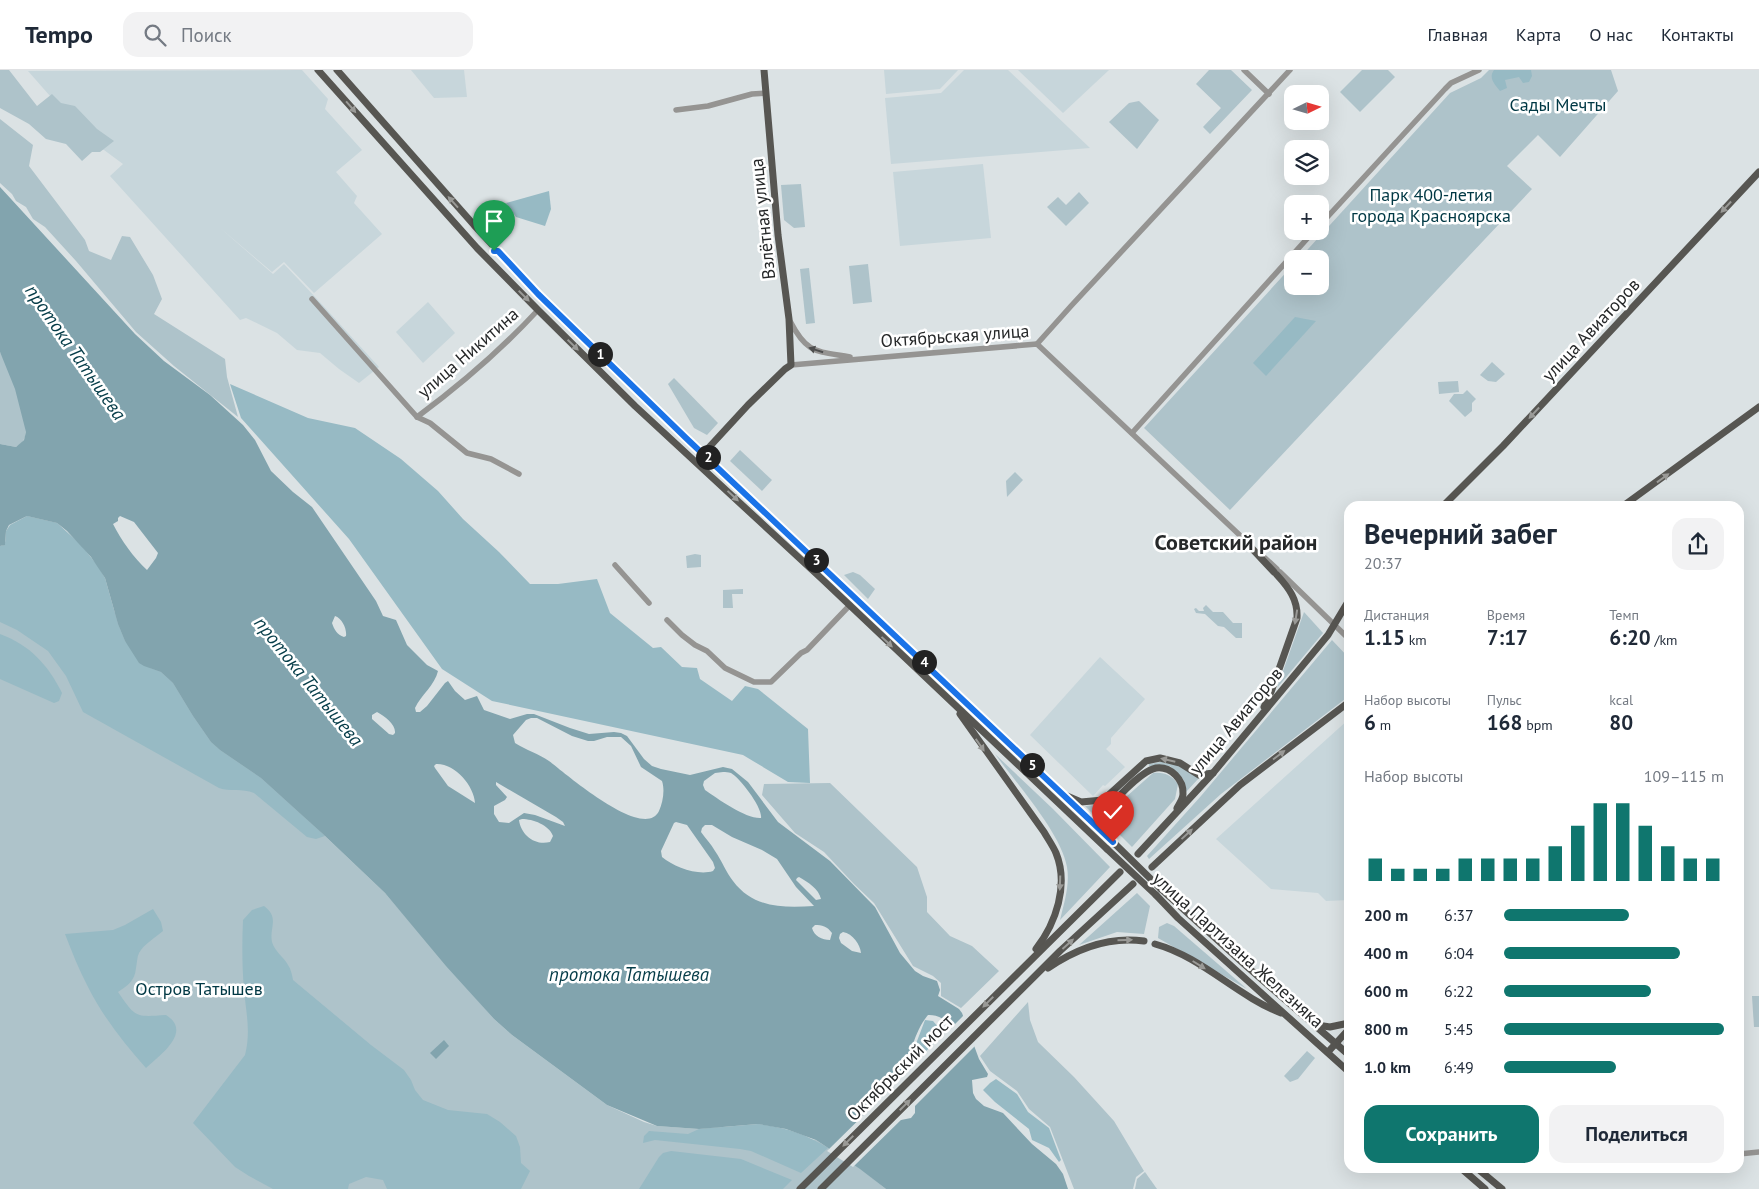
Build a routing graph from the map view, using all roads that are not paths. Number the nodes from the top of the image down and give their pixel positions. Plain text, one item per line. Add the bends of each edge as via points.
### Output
1 (318, 70) edge
2 (337, 70) edge
3 (764, 70) edge
4 (1244, 70) edge
5 (1290, 70) edge
6 (1479, 70) edge
7 (766, 93) junction
8 (1269, 94) junction
9 (676, 110) dead end
10 (1759, 172) edge
11 (1329, 215) edge
12 (475, 225) junction
13 (466, 235) junction
14 (1306, 240) edge
15 (498, 251) junction
16 (489, 261) junction
17 (312, 299) dead end
18 (538, 310) junction
19 (789, 320) junction
20 (1037, 344) junction
21 (857, 359) junction
22 (792, 365) junction
23 (1759, 407) edge
24 (417, 417) junction
25 (1132, 433) junction
26 (703, 453) junction
27 (698, 463) junction
28 (519, 474) dead end
29 (1448, 501) edge
30 (1631, 501) edge
31 (1245, 541) joint
32 (615, 565) dead end
33 (1277, 572) junction
34 (649, 603) dead end
35 (850, 605) junction
36 (1344, 609) edge
37 (667, 620) dead end
38 (1335, 624) junction
39 (1344, 633) edge
40 (953, 704) junction
41 (1344, 706) edge
42 (1260, 717) junction
43 (1213, 774) junction
44 (1059, 792) junction
45 (1170, 820) junction
46 (1113, 842) junction
47 (1138, 854) dead end
48 (1152, 867) dead end
49 (1120, 872) dead end
50 (1133, 884) dead end
51 (1144, 941) dead end
52 (1155, 944) dead end
53 (1022, 968) junction
54 (1033, 978) junction
55 (1286, 1016) junction
56 (1344, 1024) edge
57 (1316, 1025) junction
58 (1344, 1035) edge
59 (1336, 1044) junction
60 (1344, 1051) edge
61 (1328, 1052) junction
62 (1344, 1067) edge
63 (1759, 1152) edge
64 (1744, 1154) edge
65 (1467, 1173) edge
66 (1483, 1173) edge
67 (800, 1189) edge
68 (821, 1189) edge
69 (1485, 1189) edge
70 (1502, 1189) edge

1 -> 13 main road, улица Партизана Железняка
12 -> 2 main road, улица Партизана Железняка
3 - 7 main road, Взлётная улица
4 - 8 street
5 - 8 street
6 - 11 street via 1451,83
7 - 9 street
7 - 19 main road, Взлётная улица
8 - 20 street
10 -> 29 main road, улица Авиаторов
12 - 13 main road via 474,232
12 - 15 main road, улица Партизана Железняка
13 - 16 main road, улица Партизана Железняка
14 - 25 street
15 - 16 main road via 492,252
15 - 26 main road, улица Партизана Железняка via 580,336
16 -> 18 main road, улица Партизана Железняка
17 - 24 street, улица Никитина
18 - 24 street, улица Никитина via 485,361
18 -> 27 main road, улица Партизана Железняка
21 -> 19 street via 812,350 798,337
19 - 22 main road, Взлётная улица
20 - 21 street, Октябрьская улица
20 - 25 street, Октябрьская улица
21 - 22 street, Октябрьская улица
22 - 26 main road
30 -> 23 main road
24 - 28 street, улица Никитина via 430,423 467,453 490,459
25 - 31 street, Октябрьская улица
26 - 27 main road
26 - 44 main road, улица Партизана Железняка
27 -> 35 main road, улица Партизана Железняка
31 - 33 main road
32 - 34 street
33 - 38 street
33 -> 42 main road via 1294,598 1297,618
35 - 37 street via 771,682 754,682 725,668
35 -> 40 main road, улица Партизана Железняка
36 - 38 main road, улица Авиаторов
38 - 39 street
38 - 42 main road, улица Авиаторов
40 -> 53 main road via 1044,832 1056,853 1061,871 1061,887 1047,934
40 - 55 main road, улица Партизана Железняка, bridge
48 -> 41 main road via 1240,785
42 - 43 main road, улица Авиаторов
43 -> 44 main road via 1199,775 1180,762 1160,758 1146,761 1103,800 1081,802
43 - 45 main road, улица Авиаторов
44 - 46 main road, улица Партизана Железняка
45 - 46 main road via 1182,800 1182,788 1173,772 1156,768 1138,779 1108,809 1105,825
45 - 47 main road, улица Авиаторов
46 - 57 main road, улица Партизана Железняка, bridge via 1248,968
49 - 53 main road
54 -> 50 main road
54 -> 51 main road via 1079,950 1120,940
52 -> 55 main road via 1180,953 1262,1006
53 -> 67 main road, Октябрьский мост
68 -> 54 main road, Октябрьский мост
55 - 61 main road, улица Партизана Железняка
56 - 57 main road
57 - 59 main road, улица Партизана Железняка
58 - 59 main road
59 - 60 main road, улица Партизана Железняка
59 - 61 main road
61 - 62 main road, улица Партизана Железняка
63 - 64 street
65 - 69 main road
66 - 70 main road

